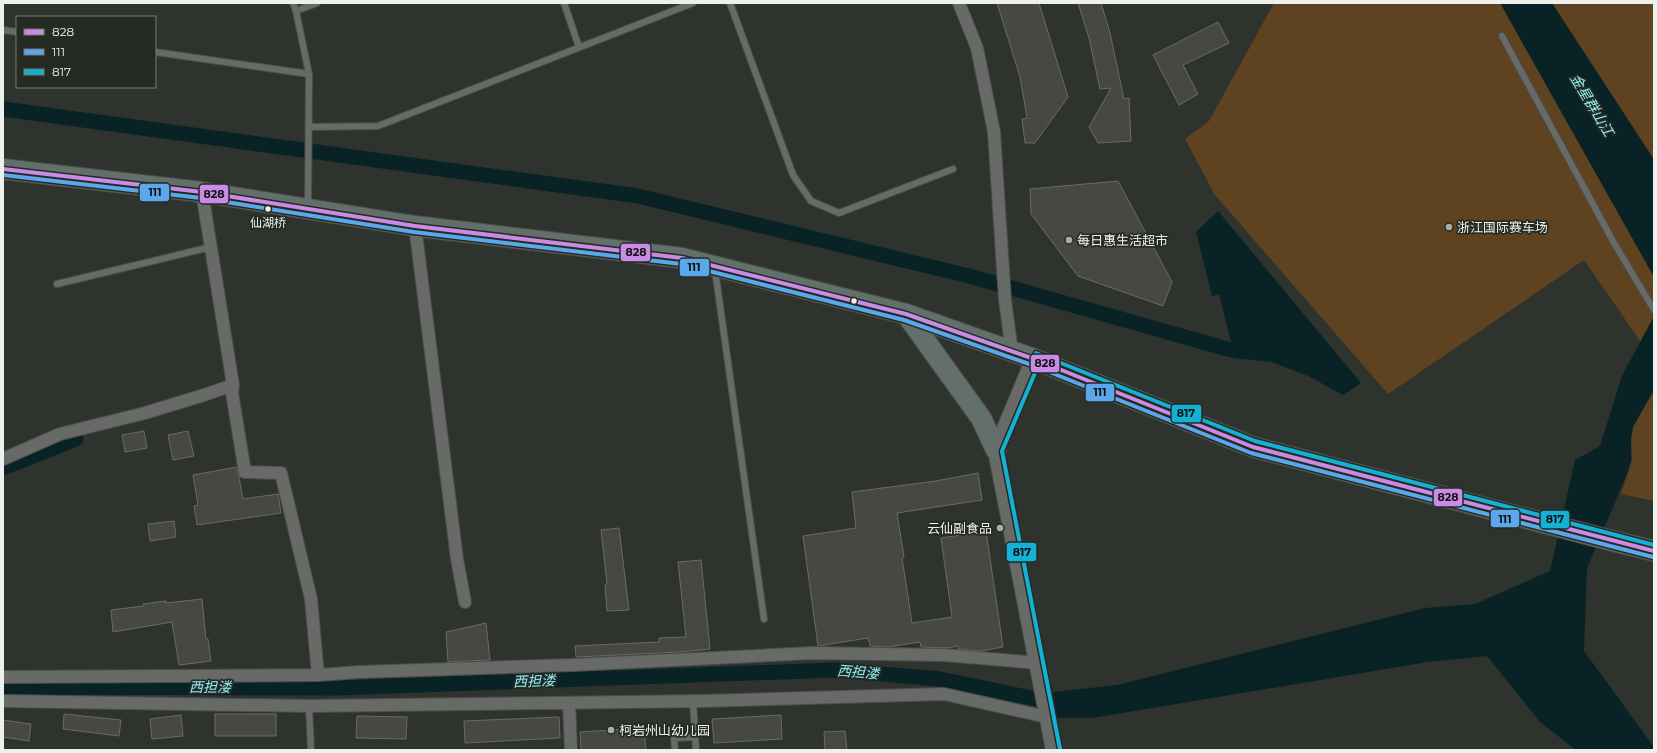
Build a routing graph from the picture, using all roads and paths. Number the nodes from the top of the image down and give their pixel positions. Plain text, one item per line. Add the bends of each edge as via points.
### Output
1 (293, 3) edge
2 (317, 3) edge
3 (564, 3) edge
4 (692, 3) edge
5 (730, 3) edge
6 (959, 3) edge
7 (296, 11) junction
8 (3, 30) edge
9 (16, 32) edge
10 (1502, 36) dead end
11 (579, 47) junction
12 (156, 52) edge
13 (309, 74) junction
14 (309, 127) junction
15 (3, 169) edge
16 (953, 170) dead end
17 (202, 192) junction
18 (308, 209) junction
19 (415, 226) junction
20 (211, 247) junction
21 (715, 266) junction
22 (58, 284) dead end
23 (1654, 310) edge
24 (906, 314) junction
25 (1012, 352) junction
26 (1034, 359) junction
27 (234, 385) junction
28 (996, 450) junction
29 (3, 459) edge
30 (1654, 551) edge
31 (465, 602) dead end
32 (764, 619) dead end
33 (1038, 662) junction
34 (318, 675) junction
35 (3, 677) edge
36 (3, 701) edge
37 (693, 701) junction
38 (569, 703) junction
39 (310, 706) junction
40 (1047, 717) junction
41 (695, 737) junction
42 (311, 750) edge
43 (571, 750) edge
44 (675, 750) edge
45 (696, 750) edge
46 (1054, 750) edge

1 - 7 lane
2 - 7 lane
3 - 11 lane
4 - 11 lane
5 - 16 lane via 793,176 810,201 839,213
6 - 25 street via 977,48 994,132 1005,300
7 - 13 lane
8 - 9 lane
10 - 23 lane via 1614,243
11 - 14 lane via 378,126
12 - 13 lane
13 - 14 lane
14 - 18 lane
15 - 17 main road
17 - 18 main road
17 - 20 street
18 - 19 main road
19 - 21 main road via 682,258
19 - 31 street via 457,559
20 - 22 lane
20 - 27 street
21 - 24 main road
21 - 32 lane
24 - 25 main road
24 - 28 main road via 981,418
25 - 26 main road
26 - 28 street
26 - 30 main road via 1253,447
27 - 29 street via 144,413 60,434
27 - 34 street via 232,393 245,472 282,473 311,599
28 - 33 street
33 - 34 street via 944,655 812,652
33 - 40 street
34 - 35 street
36 - 39 street
37 - 38 street
37 - 40 street via 944,694
37 - 41 lane
38 - 39 street
38 - 43 street
39 - 42 lane
40 - 46 street
41 - 44 lane via 674,738
41 - 45 lane

